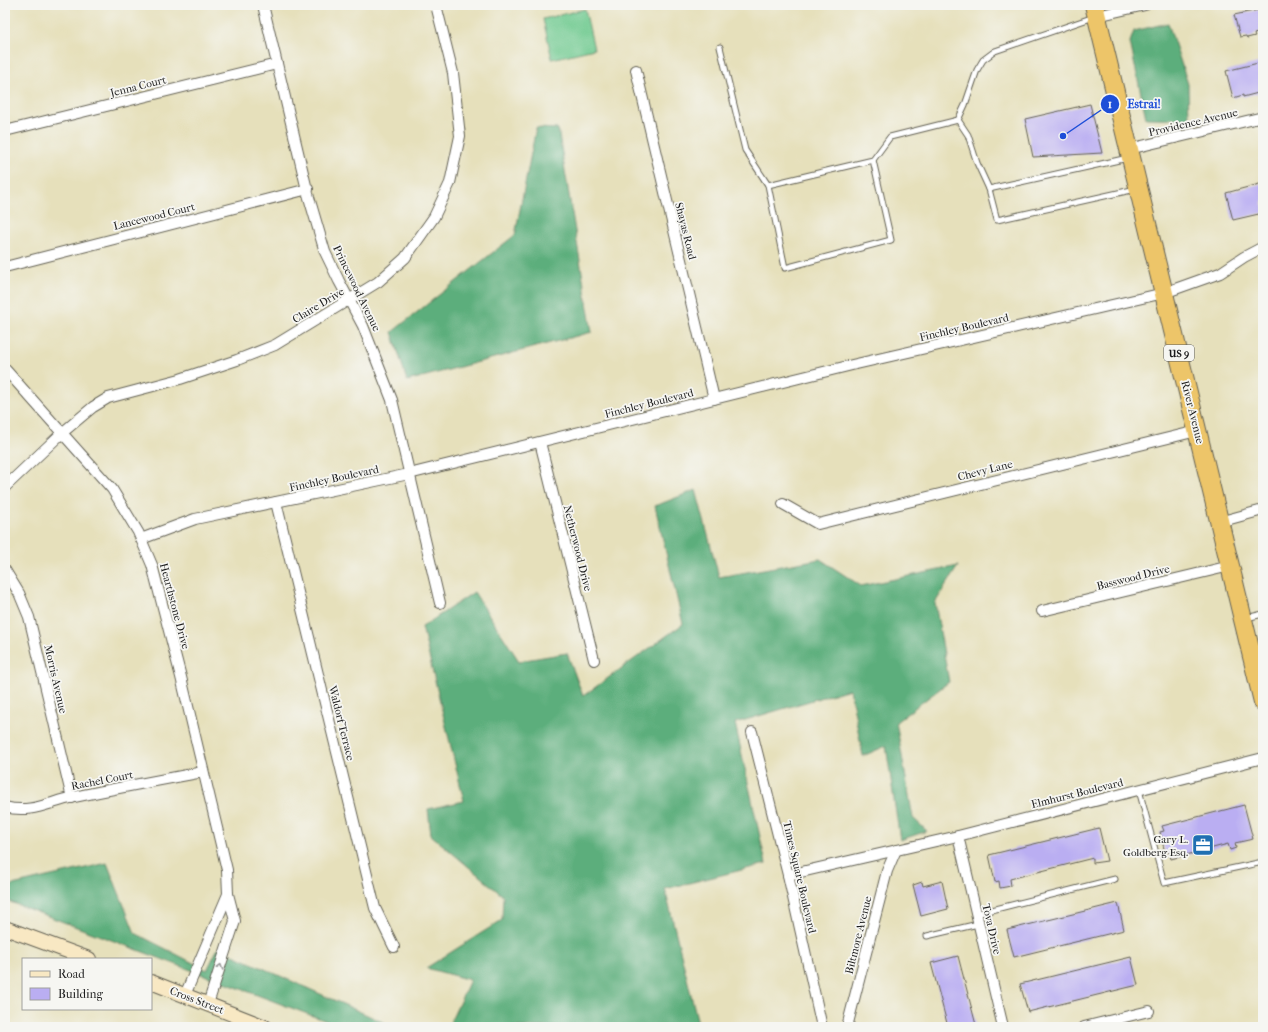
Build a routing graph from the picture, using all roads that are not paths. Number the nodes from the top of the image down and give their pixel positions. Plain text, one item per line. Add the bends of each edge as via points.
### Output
1 (263, 5) edge
2 (436, 5) edge
3 (1145, 5) edge
4 (1095, 11) edge
5 (720, 47) dead end
6 (277, 64) junction
7 (636, 70) dead end
8 (1263, 117) edge
9 (958, 120) junction
10 (5, 131) edge
11 (1130, 153) junction
12 (873, 160) junction
13 (768, 185) junction
14 (308, 189) junction
15 (989, 189) junction
16 (1139, 189) junction
17 (1263, 247) edge
18 (5, 267) edge
19 (1164, 293) junction
20 (349, 301) junction
21 (5, 369) edge
22 (714, 399) junction
23 (1197, 431) junction
24 (62, 433) junction
25 (540, 442) junction
26 (409, 474) junction
27 (5, 487) edge
28 (276, 502) junction
29 (783, 504) dead end
30 (1263, 510) edge
31 (1219, 522) junction
32 (141, 540) junction
33 (1230, 566) junction
34 (5, 570) edge
35 (440, 603) dead end
36 (1042, 611) dead end
37 (1263, 614) edge
38 (1243, 619) junction
39 (594, 660) dead end
40 (1263, 702) edge
41 (752, 732) dead end
42 (1263, 758) edge
43 (203, 772) junction
44 (1139, 790) junction
45 (72, 798) junction
46 (5, 807) edge
47 (958, 836) junction
48 (896, 850) junction
49 (1263, 862) edge
50 (788, 875) junction
51 (1115, 879) dead end
52 (228, 894) junction
53 (976, 914) junction
54 (978, 924) junction
55 (5, 928) edge
56 (927, 936) dead end
57 (394, 947) dead end
58 (86, 958) edge
59 (152, 982) edge
60 (185, 995) junction
61 (208, 1004) junction
62 (1148, 1011) dead end
63 (265, 1027) edge
64 (822, 1027) edge
65 (847, 1027) edge
66 (1003, 1027) edge
67 (1084, 1027) edge

1 - 6 street, Princewood Avenue
2 - 20 street, Claire Drive via 453,73 460,136 450,183 434,217 405,258 378,282
3 - 4 street
4 - 9 lane via 995,51 983,60
4 - 11 highway, River Avenue / US 9
5 - 13 lane via 745,150
6 - 10 street, Jenna Court
6 - 14 street, Princewood Avenue
7 - 22 street, Shayas Road
8 - 11 street, Providence Avenue
9 - 12 lane via 890,137
9 - 15 lane via 968,135
11 - 15 lane
11 - 16 highway, River Avenue / US 9
12 - 13 lane
12 - 13 lane via 891,240 785,268
14 - 18 street, Lancewood Court
14 - 20 street, Princewood Avenue via 325,252
15 - 16 lane via 997,220
16 - 19 highway, River Avenue / US 9
17 - 19 street, Finchley Boulevard via 1220,274
19 - 22 street, Finchley Boulevard
19 - 23 highway, River Avenue / US 9
20 - 24 street, Claire Drive via 275,345 243,358 180,379 108,398
20 - 26 street, Princewood Avenue via 363,326 392,400
21 - 24 street, Hearthstone Drive
22 - 25 street, Finchley Boulevard
23 - 29 street, Chevy Lane via 818,524
23 - 31 highway, River Avenue / US 9
24 - 27 street, Claire Drive
24 - 32 street, Hearthstone Drive via 112,489
25 - 26 street, Finchley Boulevard
25 - 39 street, Netherwood Drive
26 - 28 street, Finchley Boulevard
26 - 35 street, Princewood Avenue
28 - 32 street, Finchley Boulevard via 195,519
28 - 57 street, Waldorf Terrace via 375,908
30 - 31 street
31 - 33 highway, River Avenue / US 9
32 - 43 street, Hearthstone Drive via 152,565
33 - 36 street, Basswood Drive
33 - 38 highway, River Avenue / US 9
34 - 45 street, Morris Avenue via 29,616
37 - 38 lane
38 - 40 highway, River Avenue / US 9
41 - 50 street, Times Square Boulevard
42 - 44 street, Elmhurst Boulevard
43 - 45 street, Rachel Court
43 - 52 street, Hearthstone Drive via 227,870
44 - 47 street, Elmhurst Boulevard
44 - 49 lane via 1164,883
45 - 46 street, Rachel Court via 40,808 16,810
47 - 48 street, Elmhurst Boulevard
47 - 53 street, Tova Drive
48 - 50 street, Elmhurst Boulevard
48 - 65 street, Biltmore Avenue via 887,871
50 - 64 street, Times Square Boulevard
51 - 53 lane
52 - 60 street, Hearthstone Drive
61 -> 52 street, Hearthstone Drive via 235,921
53 - 54 street, Tova Drive
54 - 56 lane
54 - 66 street, Tova Drive
55 - 58 main road
59 - 60 main road, Cross Street
60 - 61 main road, Cross Street
61 - 63 main road, Cross Street
62 - 67 street

